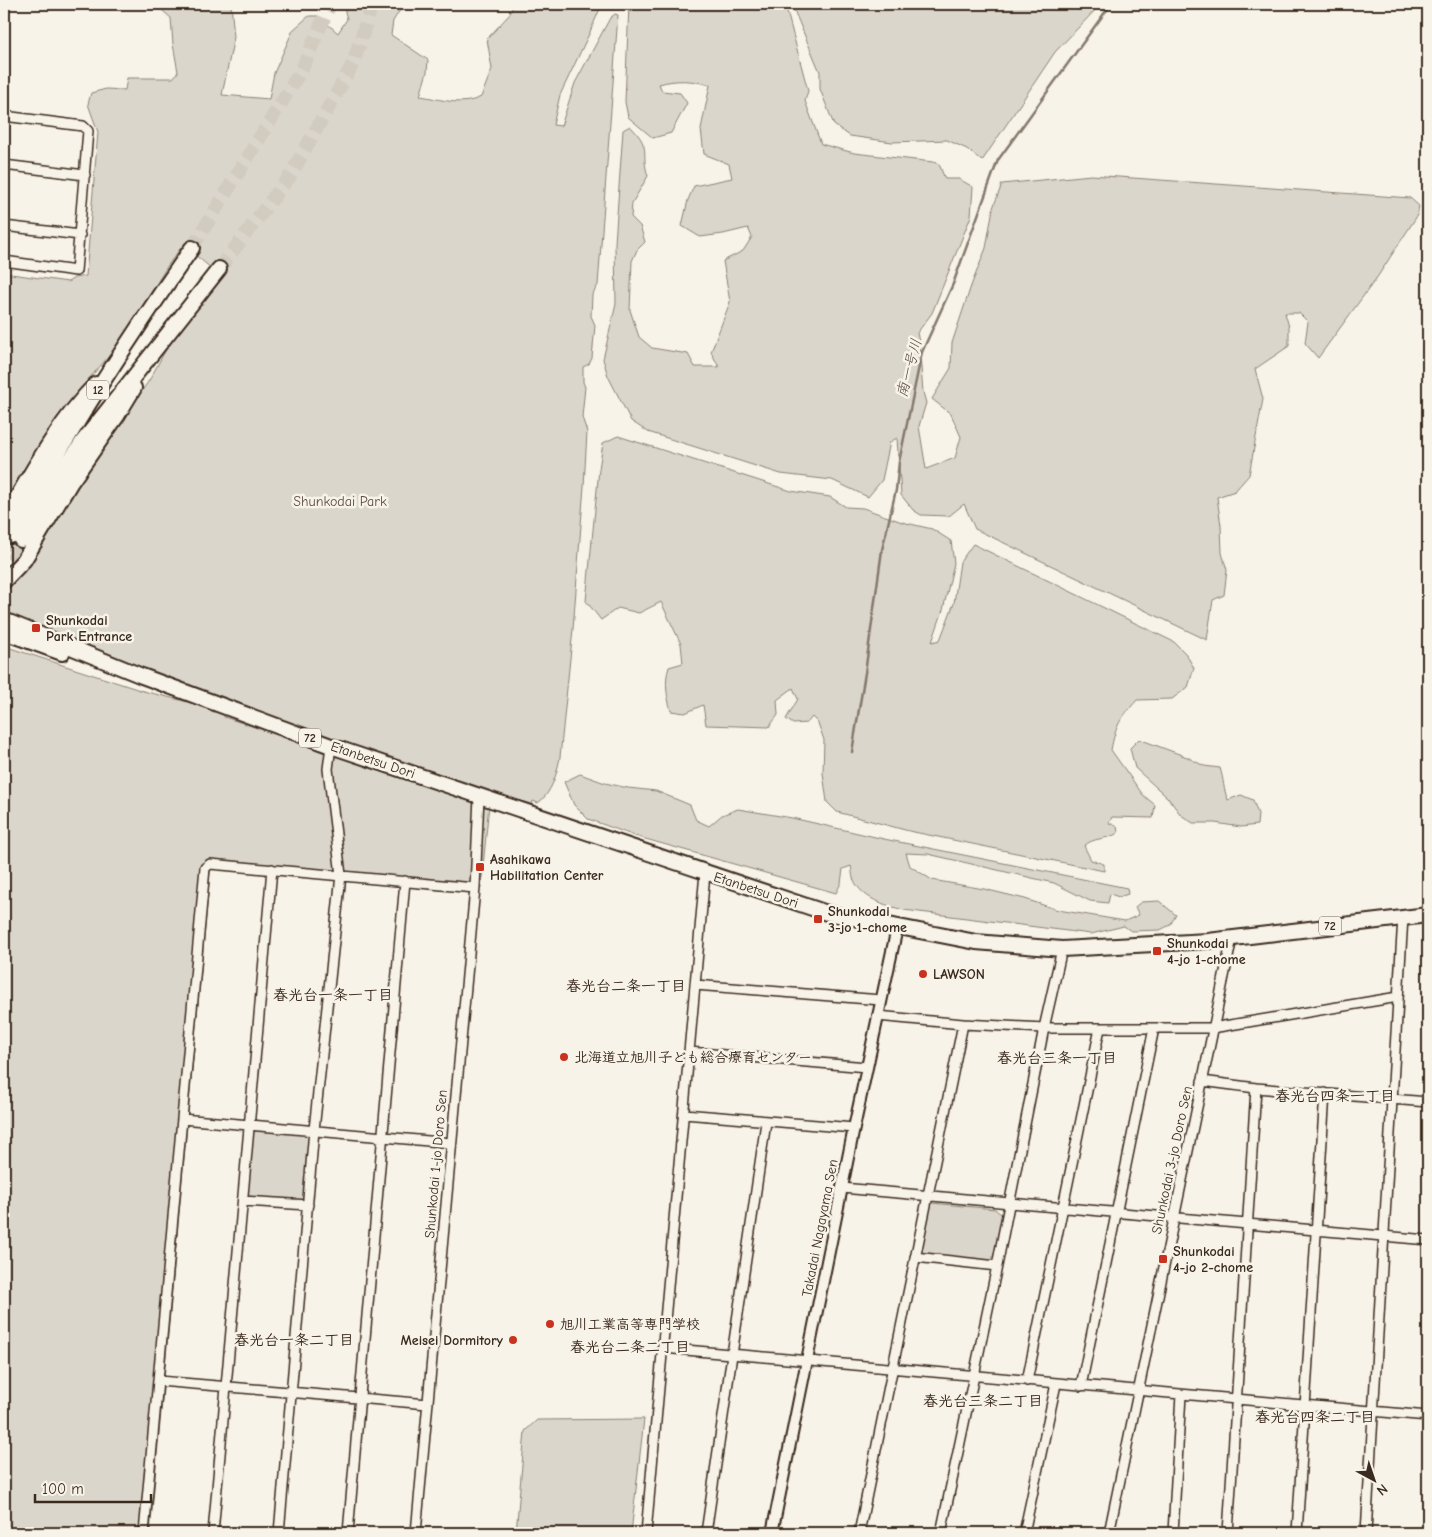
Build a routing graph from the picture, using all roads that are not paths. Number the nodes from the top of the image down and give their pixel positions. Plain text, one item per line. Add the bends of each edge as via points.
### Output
1 (4, 116) edge
2 (4, 165) edge
3 (85, 175) junction
4 (4, 226) edge
5 (80, 235) junction
6 (192, 248) tunnel mouth
7 (4, 261) edge
8 (219, 269) tunnel mouth
9 (150, 356) junction
10 (116, 363) junction
11 (4, 520) tunnel mouth
12 (4, 581) edge
13 (4, 620) edge
14 (4, 632) edge
15 (142, 676) junction
16 (332, 746) junction
17 (479, 796) junction
18 (272, 869) junction
19 (705, 873) junction
20 (341, 875) junction
21 (405, 881) junction
22 (475, 888) junction
23 (1428, 915) edge
24 (1403, 917) junction
25 (897, 928) junction
26 (1232, 938) junction
27 (1062, 949) junction
28 (695, 985) junction
29 (1398, 997) junction
30 (881, 1000) junction
31 (877, 1016) junction
32 (963, 1024) junction
33 (1044, 1028) junction
34 (1100, 1028) junction
35 (1154, 1028) junction
36 (1212, 1028) junction
37 (689, 1052) junction
38 (867, 1066) junction
39 (1202, 1081) junction
40 (1256, 1088) junction
41 (1325, 1093) junction
42 (1393, 1099) junction
43 (1428, 1102) edge
44 (684, 1114) junction
45 (182, 1119) junction
46 (766, 1122) junction
47 (249, 1125) junction
48 (854, 1128) junction
49 (314, 1130) junction
50 (383, 1137) junction
51 (451, 1143) junction
52 (842, 1188) junction
53 (928, 1196) junction
54 (242, 1200) junction
55 (1009, 1204) junction
56 (308, 1205) junction
57 (1063, 1208) junction
58 (1116, 1213) junction
59 (1174, 1219) junction
60 (1248, 1224) junction
61 (1316, 1230) junction
62 (1384, 1236) junction
63 (1428, 1240) edge
64 (915, 1257) junction
65 (997, 1266) junction
66 (663, 1348) junction
67 (732, 1355) junction
68 (806, 1362) junction
69 (893, 1369) junction
70 (974, 1376) junction
71 (159, 1381) junction
72 (1028, 1381) junction
73 (1056, 1384) junction
74 (226, 1386) junction
75 (1081, 1386) junction
76 (1139, 1390) junction
77 (292, 1392) junction
78 (1181, 1395) junction
79 (360, 1398) junction
80 (1236, 1400) junction
81 (428, 1404) junction
82 (1305, 1406) junction
83 (1373, 1411) junction
84 (1428, 1416) edge
85 (144, 1533) edge
86 (213, 1533) edge
87 (279, 1533) edge
88 (348, 1533) edge
89 (416, 1533) edge
90 (646, 1533) edge
91 (706, 1533) edge
92 (772, 1533) edge
93 (859, 1533) edge
94 (941, 1533) edge
95 (1024, 1533) edge
96 (1109, 1533) edge
97 (1173, 1533) edge
98 (1228, 1533) edge
99 (1298, 1533) edge
100 (1366, 1533) edge

1 - 3 street via 83,126 88,131
2 - 3 street
3 - 5 street
4 - 5 street
5 - 7 street via 76,271
6 - 10 main road, 12
8 - 9 main road, 12
9 - 10 main road, 12 via 83,441 16,538 44,475
9 - 12 main road, 12 via 133,391 71,482 24,560
10 - 11 main road, 12 via 80,400
13 - 15 main road, Etanbetsu Dori / 72
14 - 15 main road, Etanbetsu Dori / 72 via 73,658
15 - 16 main road, Etanbetsu Dori / 72
16 - 17 main road, Etanbetsu Dori / 72
16 - 20 street via 328,769
17 - 19 main road, Etanbetsu Dori / 72
17 - 22 street, Shunkodai 1-jo Doro Sen
18 - 20 street
18 - 45 street via 210,864 205,868
18 - 47 street
19 - 25 main road, Etanbetsu Dori / 72 via 827,913
19 - 28 street
20 - 21 street
20 - 49 street
21 - 22 street
21 - 50 street
22 - 51 street, Shunkodai 1-jo Doro Sen
23 - 24 main road, Etanbetsu Dori / 72
24 - 26 main road, Etanbetsu Dori / 72
24 - 29 street
25 - 27 main road, Etanbetsu Dori / 72 via 976,942
25 - 30 street, Takadai Nagayama Sen
26 - 27 main road, Etanbetsu Dori / 72
26 - 36 street, Shunkodai 3-jo Doro Sen
27 - 33 street
28 - 30 street
28 - 37 street
29 - 36 street
29 - 42 street
30 - 31 street, Takadai Nagayama Sen
31 - 32 street
31 - 38 street, Takadai Nagayama Sen
32 - 33 street
32 - 53 street
33 - 34 street
33 - 55 street
34 - 35 street
34 - 57 street
35 - 36 street
35 - 58 street
36 - 39 street, Shunkodai 3-jo Doro Sen
37 - 38 street
37 - 44 street
38 - 48 street, Takadai Nagayama Sen
39 - 40 street
39 - 59 street, Shunkodai 3-jo Doro Sen
40 - 41 street
40 - 60 street
41 - 42 street
41 - 61 street
42 - 43 street
42 - 62 street
44 - 46 street
44 - 66 street
45 - 47 street
45 - 71 street
46 - 48 street
46 - 67 street
47 - 49 street
47 - 54 street
48 - 52 street, Takadai Nagayama Sen
49 - 50 street
49 - 56 street
50 - 51 street
50 - 79 street
51 - 81 street, Shunkodai 1-jo Doro Sen
52 - 53 street
52 - 68 street, Takadai Nagayama Sen
53 - 55 street
53 - 64 street
54 - 56 street
54 - 74 street
55 - 57 street
55 - 65 street
56 - 77 street
57 - 58 street
57 - 72 street
58 - 59 street
58 - 75 street
59 - 60 street
59 - 76 street, Shunkodai 3-jo Doro Sen
60 - 61 street
60 - 80 street
61 - 62 street
61 - 82 street
62 - 63 street
62 - 83 street
64 - 65 street
64 - 69 street
65 - 70 street
66 - 67 street
66 - 90 street
67 - 68 street
67 - 91 street
68 - 69 street
68 - 92 street, Takadai Nagayama Sen
69 - 70 street
69 - 93 street
70 - 72 street
70 - 94 street
71 - 74 street
71 - 85 street
72 - 73 street
73 - 75 street
73 - 95 street
74 - 77 street
74 - 86 street
75 - 76 street
76 - 78 street
76 - 96 street, Shunkodai 3-jo Doro Sen
77 - 79 street
77 - 87 street
78 - 80 street
78 - 97 street
79 - 81 street
79 - 88 street
80 - 82 street
80 - 98 street
81 - 89 street, Shunkodai 1-jo Doro Sen
82 - 83 street
82 - 99 street
83 - 84 street
83 - 100 street

